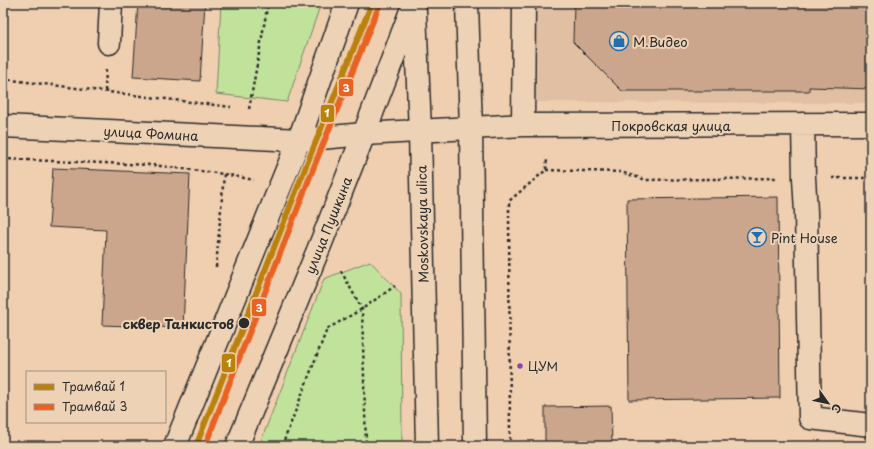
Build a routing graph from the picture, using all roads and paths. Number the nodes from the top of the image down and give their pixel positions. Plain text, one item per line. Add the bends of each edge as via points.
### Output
1 (111, 3) edge
2 (268, 3) edge
3 (347, 3) edge
4 (414, 3) edge
5 (468, 3) edge
6 (524, 3) edge
7 (108, 43) dead end
8 (3, 79) edge
9 (234, 107) dead end
10 (256, 110) dead end
11 (803, 124) junction
12 (871, 124) edge
13 (523, 125) junction
14 (3, 126) edge
15 (471, 128) junction
16 (420, 132) junction
17 (364, 134) junction
18 (299, 140) junction
19 (3, 159) edge
20 (547, 159) dead end
21 (546, 170) junction
22 (804, 178) junction
23 (871, 178) edge
24 (256, 180) dead end
25 (338, 265) dead end
26 (398, 283) dead end
27 (362, 309) junction
28 (871, 425) edge
29 (175, 446) edge
30 (237, 446) edge
31 (282, 446) edge
32 (366, 446) edge
33 (427, 446) edge
34 (475, 446) edge
35 (510, 446) edge

1 - 7 main road
2 - 10 path via 249,109
3 - 18 main road
4 - 16 main road, Moskovskaya ulica
4 - 17 main road, улица Пушкина
5 - 15 main road
6 - 13 main road
8 - 9 path
11 - 12 main road, Покровская улица
11 - 13 main road, Покровская улица
11 - 22 main road
13 - 15 main road, Покровская улица
14 - 18 main road, улица Фомина
15 - 16 main road, Покровская улица
15 - 34 main road
16 - 17 main road, Покровская улица
16 - 33 main road, Moskovskaya ulica
17 - 18 main road, улица Фомина
17 - 30 main road, улица Пушкина
18 - 29 main road
19 - 24 path via 152,165
20 - 21 path
21 - 22 path via 621,172 646,180
21 - 35 path via 509,201
22 - 23 path
22 - 28 main road via 810,418
25 - 27 path
26 - 27 path
27 - 31 path via 327,329
27 - 32 path

